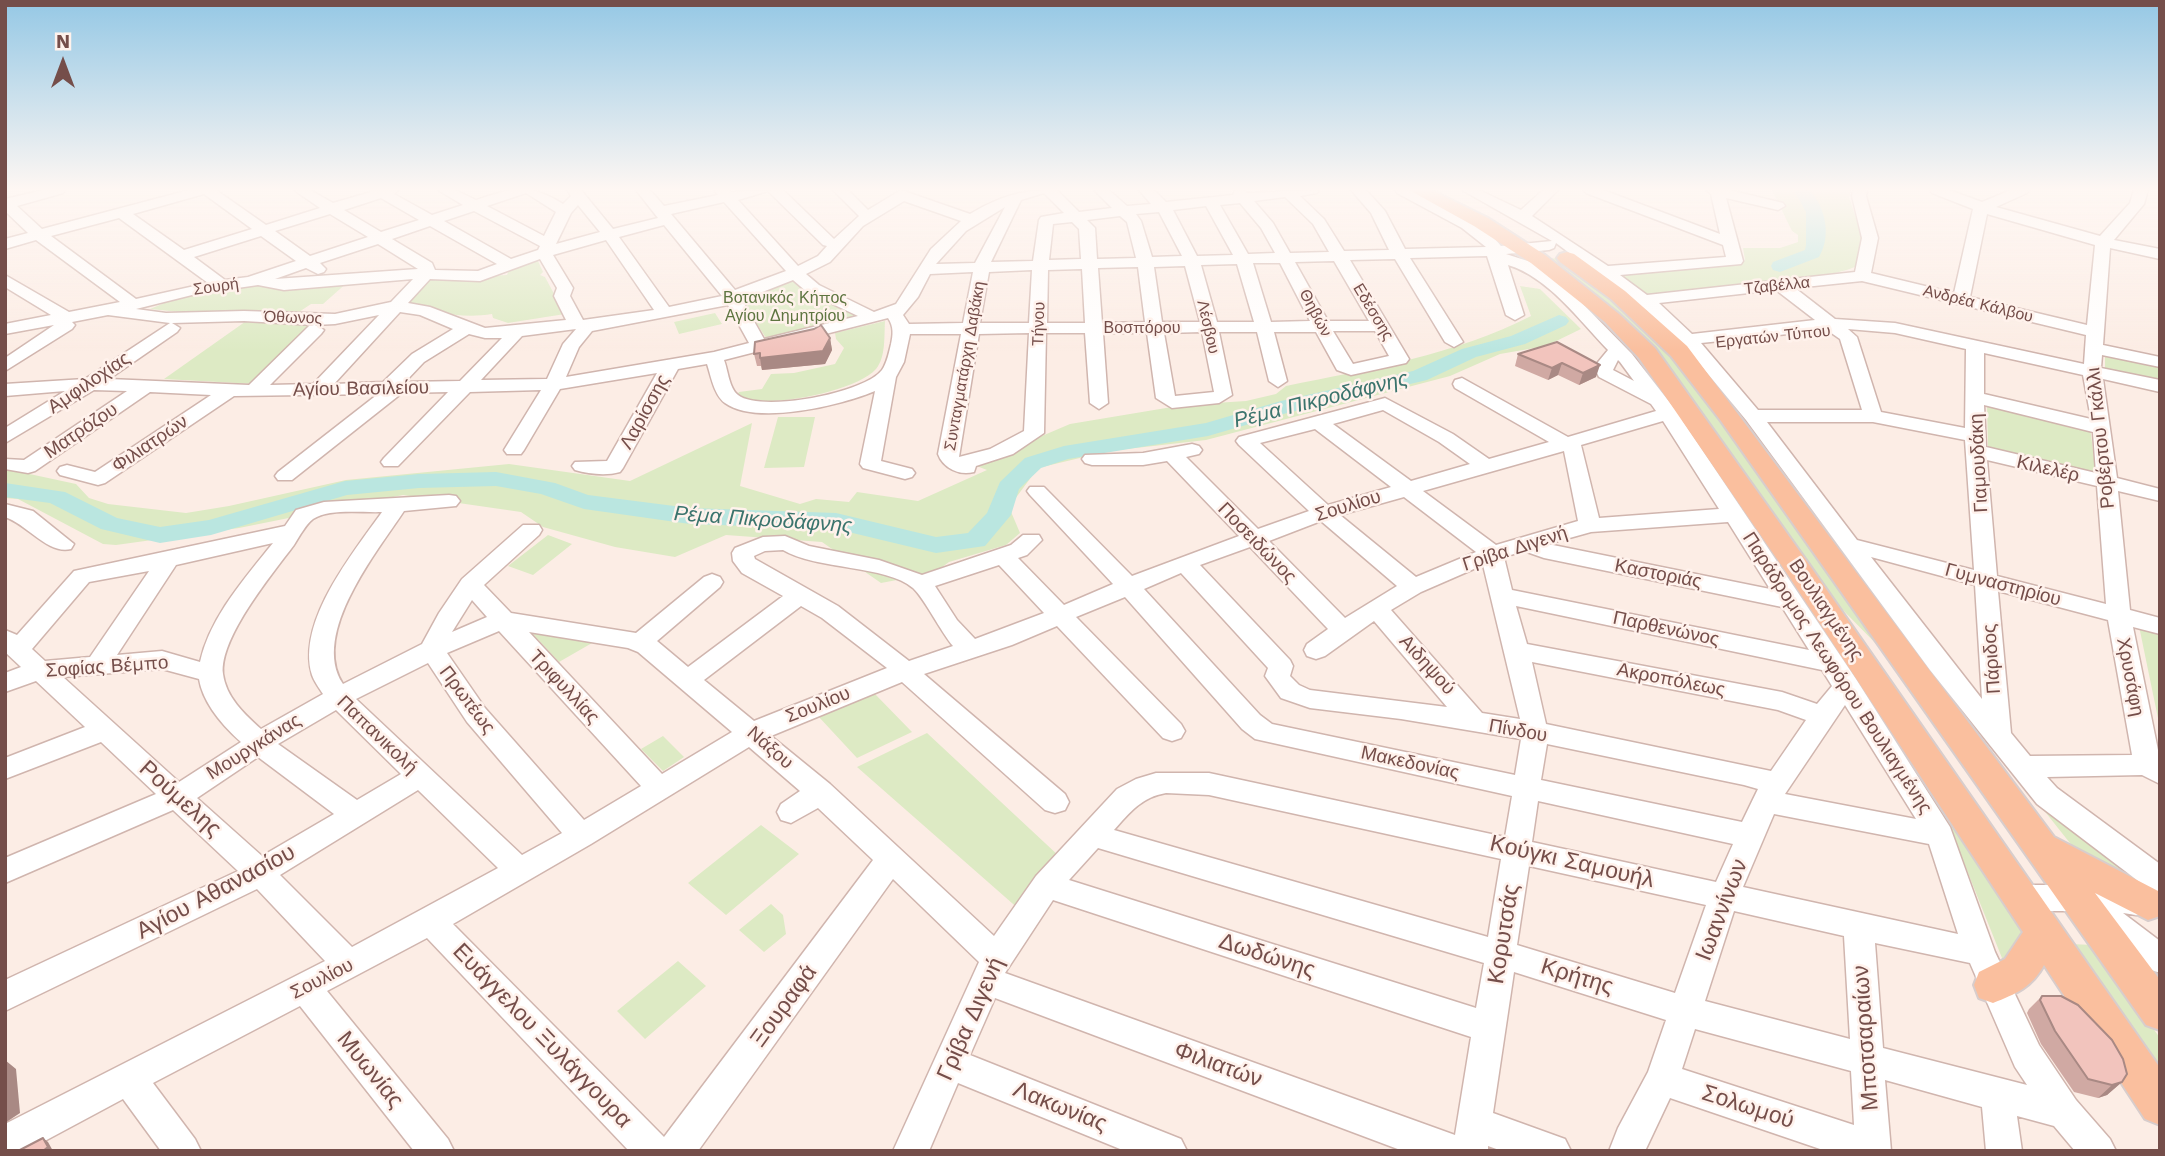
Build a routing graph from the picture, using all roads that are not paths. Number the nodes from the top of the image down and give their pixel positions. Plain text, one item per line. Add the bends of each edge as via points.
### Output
1 (1731, 243) edge
2 (51, 244) edge
3 (165, 244) edge
4 (222, 244) edge
5 (283, 244) edge
6 (360, 244) edge
7 (391, 244) edge
8 (473, 244) edge
9 (537, 244) edge
10 (548, 244) edge
11 (568, 244) edge
12 (617, 244) edge
13 (687, 244) edge
14 (771, 244) edge
15 (826, 244) edge
16 (838, 244) edge
17 (945, 244) edge
18 (994, 244) edge
19 (1044, 244) edge
20 (1089, 244) edge
21 (1140, 244) edge
22 (1185, 244) edge
23 (1234, 244) edge
24 (1278, 244) edge
25 (1331, 244) edge
26 (1396, 244) edge
27 (1492, 244) edge
28 (1529, 244) edge
29 (1531, 244) edge
30 (1565, 244) edge
31 (1869, 244) edge
32 (1973, 244) edge
33 (2103, 244) edge
34 (2112, 244) edge
35 (1534, 246) junction
36 (546, 249) junction
37 (1495, 252) junction
38 (1401, 254) junction
39 (2160, 254) edge
40 (182, 256) junction
41 (1339, 256) junction
42 (1286, 258) junction
43 (1241, 259) junction
44 (1192, 261) junction
45 (309, 262) junction
46 (1145, 262) junction
47 (1091, 264) junction
48 (1042, 265) junction
49 (512, 266) junction
50 (982, 267) junction
51 (924, 269) junction
52 (795, 270) junction
53 (1607, 271) junction
54 (324, 272) dead end
55 (427, 273) junction
56 (1862, 276) junction
57 (5, 280) edge
58 (257, 280) junction
59 (220, 284) junction
60 (1780, 286) junction
61 (728, 293) junction
62 (1961, 300) junction
63 (133, 304) junction
64 (395, 306) junction
65 (662, 309) junction
66 (108, 310) junction
67 (1515, 315) dead end
68 (872, 318) junction
69 (65, 321) junction
70 (897, 321) junction
71 (1638, 321) junction
72 (582, 325) junction
73 (1381, 326) junction
74 (1264, 327) junction
75 (1322, 327) junction
76 (1836, 327) junction
77 (5, 328) edge
78 (171, 328) dead end
79 (466, 328) junction
80 (1095, 328) junction
81 (1153, 328) junction
82 (1208, 328) junction
83 (970, 329) junction
84 (1039, 329) junction
85 (314, 330) dead end
86 (517, 332) junction
87 (2093, 340) junction
88 (1690, 341) junction
89 (1454, 342) dead end
90 (759, 346) junction
91 (1975, 348) junction
92 (714, 357) junction
93 (2160, 362) edge
94 (671, 365) junction
95 (5, 366) edge
96 (1346, 369) joint
97 (2092, 374) junction
98 (887, 376) junction
99 (1278, 382) dead end
100 (90, 384) junction
101 (554, 384) junction
102 (1462, 384) dead end
103 (148, 385) junction
104 (2160, 386) edge
105 (464, 387) junction
106 (392, 389) junction
107 (5, 390) edge
108 (318, 390) junction
109 (229, 391) junction
110 (254, 391) junction
111 (2160, 393) edge
112 (1977, 398) junction
113 (1167, 401) joint
114 (1099, 403) dead end
115 (1385, 404) joint
116 (1674, 410) junction
117 (1753, 416) junction
118 (1873, 416) junction
119 (1317, 421) junction
120 (2102, 428) junction
121 (5, 436) edge
122 (1246, 441) joint
123 (1565, 442) junction
124 (1976, 444) junction
125 (514, 450) dead end
126 (1092, 459) dead end
127 (391, 462) dead end
128 (11, 464) dead end
129 (956, 464) junction
130 (1484, 465) junction
131 (582, 466) dead end
132 (67, 471) dead end
133 (905, 473) dead end
134 (988, 473) dead end
135 (285, 476) dead end
136 (2107, 483) junction
137 (1406, 488) junction
138 (1037, 491) dead end
139 (2160, 495) edge
140 (449, 501) dead end
141 (397, 505) junction
142 (5, 510) edge
143 (1324, 513) junction
144 (1735, 515) junction
145 (299, 523) junction
146 (1590, 525) junction
147 (531, 530) dead end
148 (1251, 538) junction
149 (1031, 540) dead end
150 (1525, 543) junction
151 (62, 544) dead end
152 (1847, 544) junction
153 (1492, 553) junction
154 (1002, 555) junction
155 (168, 560) junction
156 (1185, 563) junction
157 (1986, 580) junction
158 (712, 582) dead end
159 (921, 583) junction
160 (470, 584) junction
161 (1128, 586) junction
162 (1413, 587) junction
163 (1500, 595) junction
164 (798, 596) junction
165 (1792, 601) junction
166 (1376, 608) junction
167 (2119, 616) junction
168 (1060, 617) junction
169 (502, 620) junction
170 (2160, 626) edge
171 (1343, 630) junction
172 (640, 642) junction
173 (12, 643) edge
174 (432, 650) junction
175 (970, 650) junction
176 (1316, 650) dead end
177 (1517, 651) junction
178 (98, 664) junction
179 (39, 670) junction
180 (905, 671) junction
181 (209, 673) junction
182 (1840, 674) junction
183 (688, 680) junction
184 (5, 683) edge
185 (338, 697) junction
186 (1822, 716) junction
187 (1476, 723) junction
188 (104, 730) junction
189 (1172, 731) dead end
190 (752, 733) junction
191 (1535, 734) junction
192 (1998, 737) junction
193 (259, 743) junction
194 (2023, 767) junction
195 (5, 769) edge
196 (2154, 770) edge
197 (420, 776) junction
198 (1162, 782) joint
199 (1527, 786) junction
200 (659, 788) junction
201 (820, 792) junction
202 (1771, 792) junction
203 (178, 796) junction
204 (1055, 802) dead end
205 (791, 812) dead end
206 (355, 814) junction
207 (1093, 835) junction
208 (1940, 835) junction
209 (581, 836) junction
210 (1751, 836) junction
211 (2039, 843) junction
212 (1518, 849) junction
213 (890, 860) junction
214 (5, 871) edge
215 (520, 871) junction
216 (260, 873) junction
217 (1046, 885) junction
218 (1724, 897) junction
219 (2156, 897) edge
220 (2021, 898) junction
221 (2078, 898) junction
222 (431, 921) junction
223 (1859, 926) junction
224 (2043, 930) junction
225 (1501, 954) junction
226 (2160, 959) edge
227 (349, 965) junction
228 (991, 969) junction
229 (1987, 969) junction
230 (305, 988) junction
231 (5, 996) edge
232 (1686, 1012) junction
233 (2160, 1012) edge
234 (1489, 1027) junction
235 (1867, 1060) junction
236 (951, 1064) junction
237 (129, 1079) junction
238 (1662, 1079) junction
239 (1997, 1093) junction
240 (2160, 1104) edge
241 (2064, 1112) junction
242 (1472, 1137) edge
243 (5, 1143) edge
244 (1873, 1150) edge
245 (183, 1151) edge
246 (436, 1151) edge
247 (653, 1151) edge
248 (676, 1151) edge
249 (911, 1151) edge
250 (1170, 1151) edge
251 (1451, 1151) edge
252 (1553, 1151) edge
253 (1627, 1151) edge
254 (2004, 1151) edge
255 (2098, 1151) edge

1 - 53 street, Τζαβέλλα via 1735,261
2 - 63 street
3 - 40 street
4 - 40 street
5 - 45 street
6 - 45 street, Σουρή
7 - 55 street via 426,266
8 - 49 street
9 - 36 street
10 - 36 street
11 - 36 street
12 - 65 street
13 - 61 street
14 - 52 street
15 - 52 street, Όθωνος
16 - 52 street, Όθωνος via 824,259
17 - 51 street
18 - 50 street, Συνταγματάρχη Δαβάκη
19 - 48 street, Τήνου
20 - 47 street
21 - 46 street
22 - 44 street, Λέσβου
23 - 43 street
24 - 42 street, Θηβών
25 - 41 street, Εδέσσης
26 - 38 street
27 - 37 street, Παράδρομος Λεωφόρου Βουλιαγμένης
28 - 35 main road, Βουλιαγμένης
29 - 35 main road, Βουλιαγμένης
30 - 53 street, Παράδρομος Λεωφόρου Βουλιαγμένης
31 - 56 street
32 - 62 street
33 - 87 street, Ροβέρτου Γκάλλι
34 - 39 street
35 - 37 street
35 - 71 main road, Βουλιαγμένης
36 - 49 street
36 - 72 street via 565,288 562,296
37 - 38 street
37 - 67 street
37 - 71 street, Παράδρομος Λεωφόρου Βουλιαγμένης
38 - 41 street
38 - 89 street
40 - 59 street
41 - 42 street
41 - 73 street, Εδέσσης
42 - 43 street
42 - 75 street, Θηβών
43 - 44 street
43 - 74 street
44 - 46 street
44 - 82 street, Λέσβου
45 - 54 street
45 - 58 street, Σουρή
46 - 47 street
46 - 81 street
47 - 48 street
47 - 80 street
48 - 50 street
48 - 84 street, Τήνου
49 - 55 street via 474,277
50 - 51 street
50 - 83 street, Συνταγματάρχη Δαβάκη
51 - 70 street
52 - 61 street, Όθωνος
52 - 68 street via 817,292
53 - 71 street, Παράδρομος Λεωφόρου Βουλιαγμένης
55 - 58 street via 284,285
55 - 64 street
56 - 60 street, Τζαβέλλα
56 - 62 street, Ανδρέα Κάλβου
57 - 69 street
58 - 59 street, Σουρή
59 - 63 street, Σουρή
60 - 71 street, Τζαβέλλα
60 - 76 street
61 - 65 street, Όθωνος via 715,304
61 - 90 street
62 - 87 street, Ανδρέα Κάλβου
63 - 66 street, Σουρή
64 - 66 street, Όθωνος via 310,320 166,318
64 - 79 street, Όθωνος via 424,311
64 - 108 street
65 - 72 street, Όθωνος
66 - 69 street, Όθωνος
68 - 70 street, Αγίου Βασιλείου
68 - 90 street, Αγίου Βασιλείου
69 - 77 street, Όθωνος
69 - 95 street
70 - 83 street, Βοσπόρου
70 - 98 street via 897,356
71 - 88 street, Παράδρομος Λεωφόρου Βουλιαγμένης
71 - 116 main road, Βουλιαγμένης
71 - 116 street, Παράδρομος Λεωφόρου Βουλιαγμένης
71 - 116 street via 1604,366 1605,373
71 - 211 main road, Βουλιαγμένης via 1679,351 1729,416
72 - 86 street, Όθωνος
72 - 101 street
73 - 75 street, Βοσπόρου
73 - 96 street, Εδέσσης via 1400,359
74 - 75 street, Βοσπόρου
74 - 82 street, Βοσπόρου
74 - 99 street
75 - 96 street, Θηβών
76 - 88 street, Εργατών Τύπου via 1706,344
76 - 91 street, Εργατών Τύπου
76 - 118 street via 1848,337
78 - 100 street, Αμφιλοχίας
79 - 86 street, Όθωνος
79 - 106 street via 427,351
80 - 81 street, Βοσπόρου
80 - 84 street, Βοσπόρου
80 - 114 street
81 - 82 street, Βοσπόρου
81 - 113 street
82 - 113 street, Λέσβου via 1223,395
83 - 84 street, Βοσπόρου
83 - 129 street, Συνταγματάρχη Δαβάκη via 948,454
84 - 129 street, Τήνου via 1034,433 996,456
85 - 110 street
86 - 105 street
87 - 93 street, Ανδρέα Κάλβου
87 - 97 street, Ροβέρτου Γκάλλι
88 - 117 street, Παράδρομος Λεωφόρου Βουλιαγμένης
90 - 92 street, Αγίου Βασιλείου
91 - 97 street, Εργατών Τύπου
91 - 112 street, Γιαμουδάκη
92 - 94 street, Αγίου Βασιλείου
92 - 98 street via 727,395 743,405 831,400 868,388
94 - 101 street, Αγίου Βασιλείου
94 - 131 street, Λαρίσσης via 613,468
97 - 104 street, Εργατών Τύπου
97 - 111 street, Εργατών Τύπου
97 - 120 street, Ροβέρτου Γκάλλι
98 - 133 street via 870,464
100 - 103 street, Αγίου Βασιλείου
100 - 107 street, Αγίου Βασιλείου
100 - 121 street, Αμφιλοχίας
101 - 105 street, Αγίου Βασιλείου
101 - 125 street
102 - 123 street
103 - 109 street, Αγίου Βασιλείου
103 - 128 street, Ματρόζου via 28,467
105 - 106 street, Αγίου Βασιλείου
105 - 127 street
106 - 108 street, Αγίου Βασιλείου
106 - 135 street
108 - 110 street, Αγίου Βασιλείου
109 - 110 street, Αγίου Βασιλείου
109 - 132 street, Φιλιατρών via 98,479
112 - 120 street
112 - 124 street, Γιαμουδάκη
115 - 119 street
115 - 130 street
116 - 123 street, Σουλίου
116 - 144 street, Παράδρομος Λεωφόρου Βουλιαγμένης
116 - 220 main road, Βουλιαγμένης
117 - 118 street, Κιλελέρ
117 - 152 street, Παράδρομος Λεωφόρου Βουλιαγμένης
118 - 124 street, Κιλελέρ
119 - 122 street
119 - 137 street
120 - 136 street, Ροβέρτου Γκάλλι
122 - 143 street
123 - 130 street, Σουλίου
123 - 146 street via 1577,454
124 - 136 street, Κιλελέρ
124 - 157 street, Γιαμουδάκη
126 - 148 street, Ποσειδώνος via 1182,453
129 - 134 street, Συνταγματάρχη Δαβάκη
130 - 137 street, Σουλίου
136 - 139 street, Κιλελέρ
136 - 167 street, Ροβέρτου Γκάλλι
137 - 143 street, Σουλίου
137 - 153 street
138 - 161 street, Μακεδονίας
140 - 141 street
141 - 145 street via 324,508
141 - 185 street, Παπανικολή via 346,582 324,635 320,667
142 - 151 street via 25,516
143 - 148 street, Σουλίου
143 - 162 street
144 - 146 street, Γρίβα Διγενή
144 - 165 street, Παράδρομος Λεωφόρου Βουλιαγμένης
145 - 155 street
145 - 181 street via 220,637
146 - 150 street, Γρίβα Διγενή
147 - 160 street, Πρωτέως
148 - 156 street, Σουλίου
148 - 171 street, Ποσειδώνος
149 - 154 street
150 - 153 street, Γρίβα Διγενή
150 - 165 street, Καστοριάς via 1544,551
152 - 157 street, Γυμναστηρίου
152 - 192 street, Παράδρομος Λεωφόρου Βουλιαγμένης
153 - 162 street, Γρίβα Διγενή
153 - 163 street, Κορυτσάς
154 - 159 street
154 - 168 street
155 - 173 street via 82,576
155 - 178 street
156 - 161 street, Σουλίου
156 - 187 street, Πίνδου via 1281,666 1280,684 1293,693
157 - 167 street, Γυμναστηρίου
157 - 192 street, Πάριδος
158 - 172 street
159 - 164 street via 884,569 800,551 787,543 760,545 743,553 750,568
159 - 175 street
160 - 169 street, Τριφυλλίας
160 - 174 street, Πρωτέως via 446,616
161 - 168 street, Σουλίου
161 - 199 street, Μακεδονίας via 1264,732
162 - 166 street, Γρίβα Διγενή
163 - 177 street, Κορυτσάς
163 - 182 street, Παρθενώνος
164 - 180 street via 830,612
164 - 183 street
165 - 182 street, Παράδρομος Λεωφόρου Βουλιαγμένης
166 - 171 street, Γρίβα Διγενή
166 - 187 street, Αιδηψού
167 - 170 street, Γυμναστηρίου
167 - 196 street, Χρυσάφη
168 - 175 street, Σουλίου
168 - 189 street
169 - 172 street, Νάξου
169 - 174 street, Μουργκάνας
169 - 200 street, Τριφυλλίας
171 - 176 street, Γρίβα Διγενή
172 - 183 street, Νάξου
173 - 179 street, Ρούμελης
174 - 185 street, Μουργκάνας
174 - 209 street, Πρωτέως via 476,715
175 - 180 street, Σουλίου
177 - 186 street, Ακροπόλεως via 1782,701
177 - 191 street, Κορυτσάς
178 - 179 street, Σοφίας Βέμπο
178 - 181 street, Σοφίας Βέμπο via 172,661
179 - 184 street, Σοφίας Βέμπο
179 - 188 street, Ρούμελης
180 - 190 street, Σουλίου
180 - 204 street
181 - 193 street via 228,714
182 - 186 street, Ιωαννίνων
182 - 208 street, Παράδρομος Λεωφόρου Βουλιαγμένης
183 - 190 street, Νάξου
185 - 193 street, Μουργκάνας
185 - 197 street, Παπανικολή
186 - 202 street, Ιωαννίνων
187 - 191 street, Πίνδου
188 - 195 street
188 - 203 street, Ρούμελης
190 - 200 street, Σουλίου
190 - 201 street, Νάξου
191 - 199 street, Κορυτσάς
191 - 202 street, Πίνδου via 1744,774
192 - 194 street, Παράδρομος Λεωφόρου Βουλιαγμένης
193 - 203 street, Μουργκάνας
193 - 206 street
194 - 196 street
194 - 219 street, Παράδρομος Λεωφόρου Βουλιαγμένης via 2047,796
197 - 206 street, Αγίου Αθανασίου
197 - 215 street, Παπανικολή
198 - 207 street, Γρίβα Διγενή via 1140,787
198 - 212 street, Κούγκι Σαμουήλ via 1209,784
199 - 210 street, Μακεδονίας
199 - 212 street, Κορυτσάς
200 - 209 street, Σουλίου
201 - 205 street
201 - 213 street, Νάξου
202 - 208 street, Πίνδου
202 - 210 street, Ιωαννίνων
203 - 214 street, Μουργκάνας
203 - 216 street, Ρούμελης
206 - 216 street, Αγίου Αθανασίου
207 - 217 street, Γρίβα Διγενή
207 - 225 street, Κρήτης
208 - 229 street, Παράδρομος Λεωφόρου Βουλιαγμένης
209 - 215 street, Σουλίου
210 - 218 street, Ιωαννίνων
211 - 219 main road
211 - 221 main road, Βουλιαγμένης
212 - 218 street, Κούγκι Σαμουήλ
212 - 225 street, Κορυτσάς
213 - 228 street, Νάξου
213 - 248 street, Ξουραφά
215 - 222 street, Σουλίου
216 - 227 street, Ρούμελης
216 - 231 street, Αγίου Αθανασίου
217 - 228 street, Γρίβα Διγενή
217 - 234 street, Δωδώνης
218 - 223 street, Κούγκι Σαμουήλ
218 - 232 street, Ιωαννίνων
219 - 221 street
220 - 221 street
220 - 224 main road, Βουλιαγμένης
221 - 226 street, Βουλιαγμένης
221 - 233 main road, Βουλιαγμένης
222 - 227 street, Σουλίου
222 - 247 street, Ευάγγελου Ξυλάγγουρα
223 - 229 street, Κούγκι Σαμουήλ
223 - 235 street, Μποτσαραίων
224 - 229 main road via 2010,980
224 - 240 main road, Βουλιαγμένης
225 - 232 street, Κρήτης
225 - 234 street, Κορυτσάς
227 - 230 street, Σουλίου
228 - 236 street, Γρίβα Διγενή
228 - 251 street, Φιλιατών
229 - 241 street, Παράδρομος Λεωφόρου Βουλιαγμένης via 2027,1056
230 - 237 street, Σουλίου
230 - 246 street, Μυωνίας
232 - 235 street, Κρήτης
232 - 238 street, Ιωαννίνων
234 - 242 street, Κορυτσάς
235 - 239 street, Κρήτης
235 - 244 street, Μποτσαραίων
236 - 249 street, Γρίβα Διγενή
236 - 250 street, Λακωνίας
237 - 243 street, Σουλίου
237 - 245 street
238 - 244 street, Σολωμού
238 - 253 street, Ιωαννίνων
239 - 241 street, Κρήτης
239 - 254 street
241 - 255 street, Παράδρομος Λεωφόρου Βουλιαγμένης
242 - 252 street

